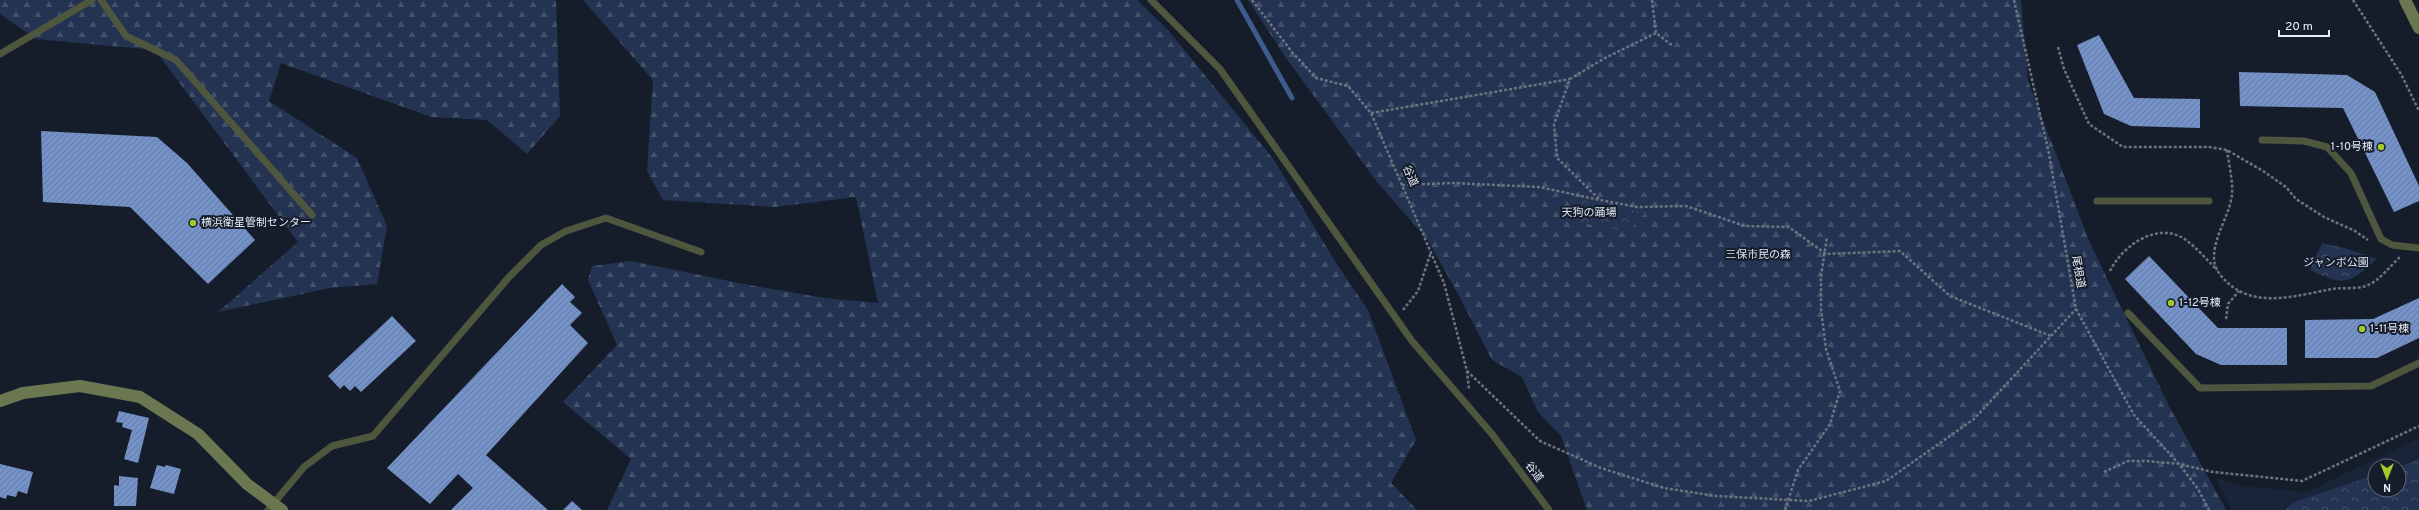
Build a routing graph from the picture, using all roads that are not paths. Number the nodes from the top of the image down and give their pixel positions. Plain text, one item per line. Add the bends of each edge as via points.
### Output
1 (92, 0) edge
2 (101, 0) edge
3 (1151, 0) edge
4 (2405, 0) edge
5 (2419, 28) edge
6 (0, 54) edge
7 (2262, 140) dead end
8 (2098, 201) dead end
9 (2209, 201) dead end
10 (312, 215) dead end
11 (2419, 248) edge
12 (700, 252) dead end
13 (2128, 313) dead end
14 (2419, 363) edge
15 (0, 401) edge
16 (275, 508) edge
17 (1549, 510) edge

1 - 6 lane
2 - 10 lane via 126,36 176,60
3 - 17 lane, 谷道 via 1220,69 1396,318 1472,410
4 - 5 street
7 - 11 lane via 2304,141 2328,147 2351,173 2381,239 2392,245
8 - 9 lane
12 - 16 lane via 606,218 566,231 542,245 509,277 373,436 332,446 304,466
13 - 14 lane via 2200,388 2371,386
15 - 16 street via 23,393 80,386 140,397 198,434 247,484

